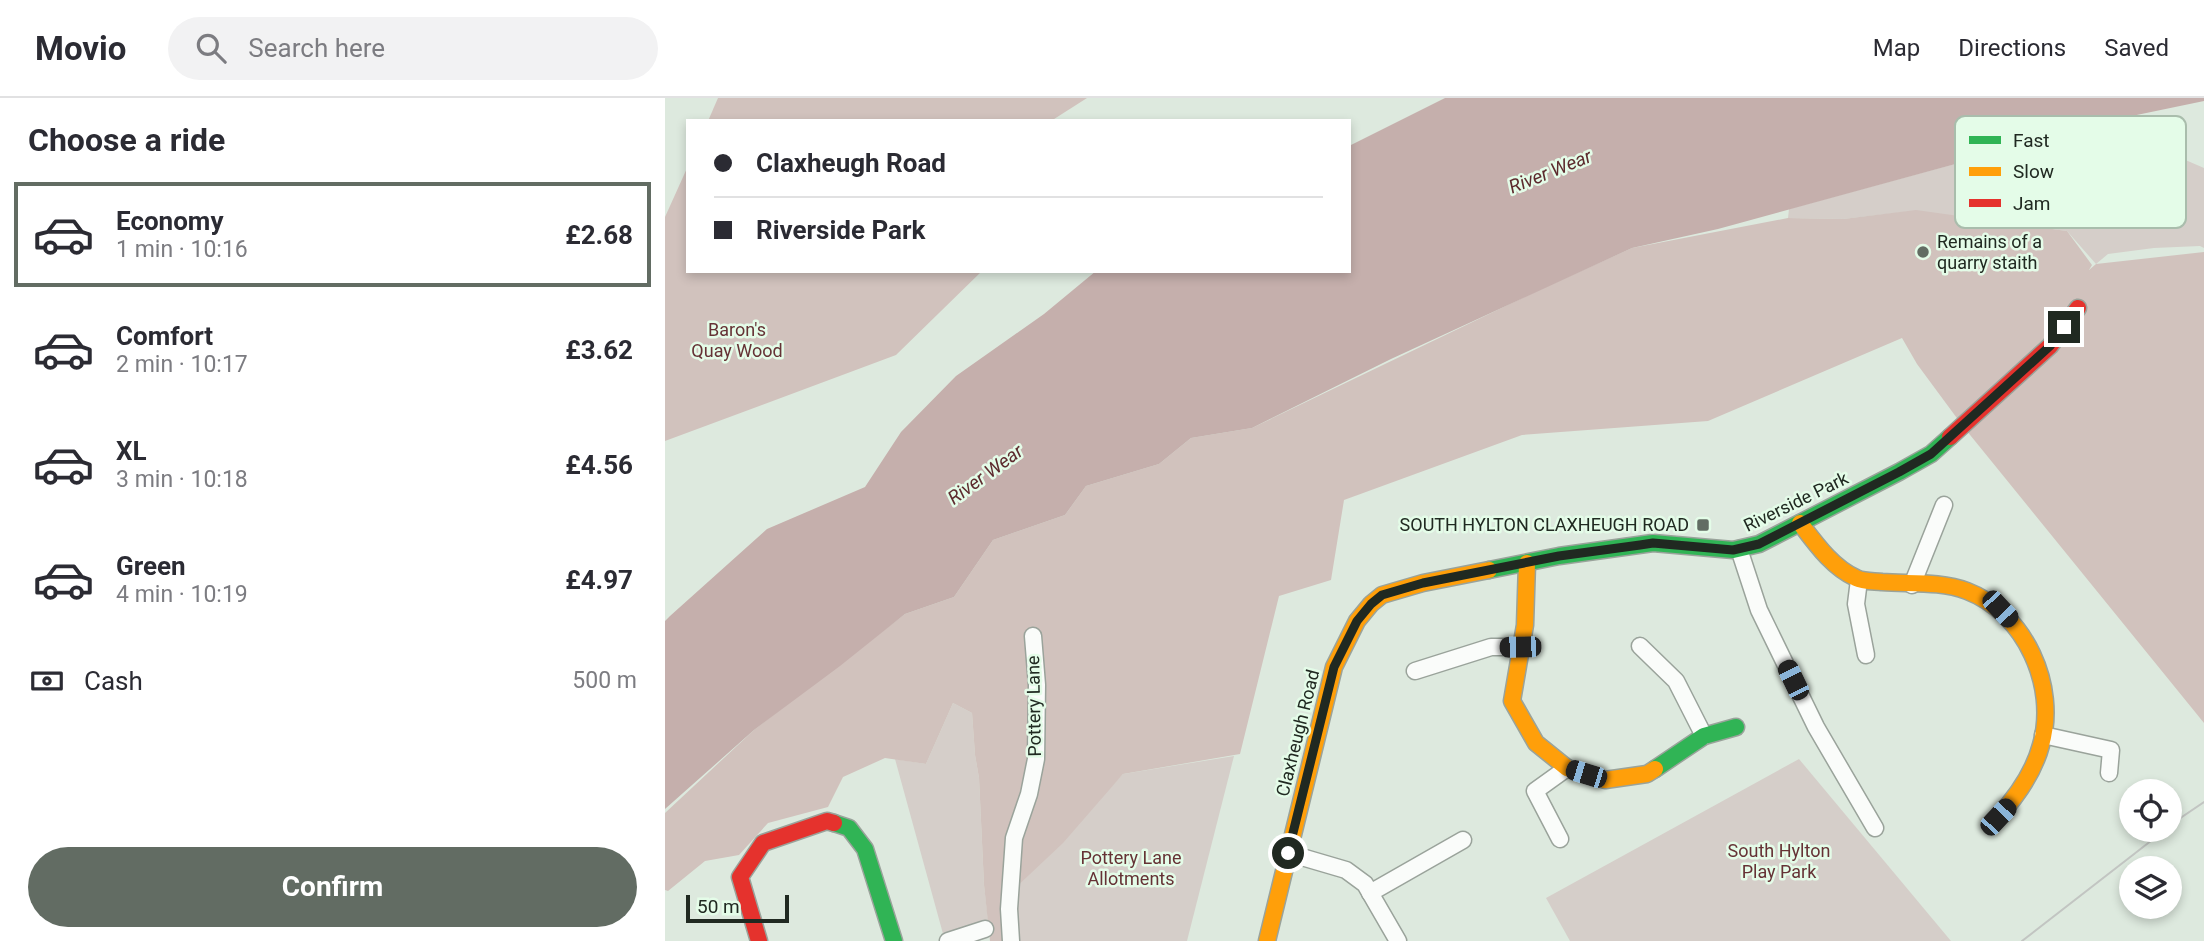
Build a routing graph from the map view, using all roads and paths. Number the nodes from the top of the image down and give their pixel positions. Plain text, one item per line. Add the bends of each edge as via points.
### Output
1 (2078, 308) dead end
2 (1944, 505) dead end
3 (1800, 523) junction
4 (1739, 549) junction
5 (1527, 563) junction
6 (1859, 580) junction
7 (1912, 584) junction
8 (1382, 595) joint
9 (1033, 636) dead end
10 (1640, 646) dead end
11 (1520, 647) junction
12 (1866, 655) dead end
13 (1415, 671) dead end
14 (1736, 727) dead end
15 (1704, 736) junction
16 (2043, 736) junction
17 (1567, 768) junction
18 (2109, 773) dead end
19 (1998, 817) dead end
20 (1875, 828) dead end
21 (1560, 839) dead end
22 (1463, 840) dead end
23 (1288, 853) junction
24 (1370, 892) junction
25 (985, 929) dead end
26 (759, 941) edge
27 (894, 941) edge
28 (948, 941) edge
29 (1011, 941) edge
30 (1267, 941) edge
31 (1398, 941) edge

1 - 3 street, Riverside Park via 2050,346 1931,454
2 - 7 street
3 - 4 street, Riverside Park
3 - 6 street via 1830,562
4 - 5 street, Riverside Park via 1653,543
4 - 20 street via 1759,610 1816,727
5 - 8 street, Riverside Park
5 - 11 street
6 - 7 street
6 - 12 street via 1856,604
7 - 16 street via 1966,591 2000,609 2016,626 2040,677 2046,710
8 - 23 street, Claxheugh Road via 1357,621 1334,667
9 - 29 street, Pottery Lane via 1036,759 1014,838
10 - 15 street via 1675,681
11 - 13 street via 1492,648
11 - 17 street via 1513,701 1536,743
14 - 15 street
15 - 17 street via 1647,774 1605,780
16 - 18 street via 2111,750
16 - 19 street via 2027,779
17 - 21 street via 1535,791
22 - 24 street
23 - 24 street via 1346,870
23 - 30 street, Claxheugh Road
24 - 31 street
25 - 28 street
26 - 27 street via 740,877 763,843 827,821 849,828 866,849

